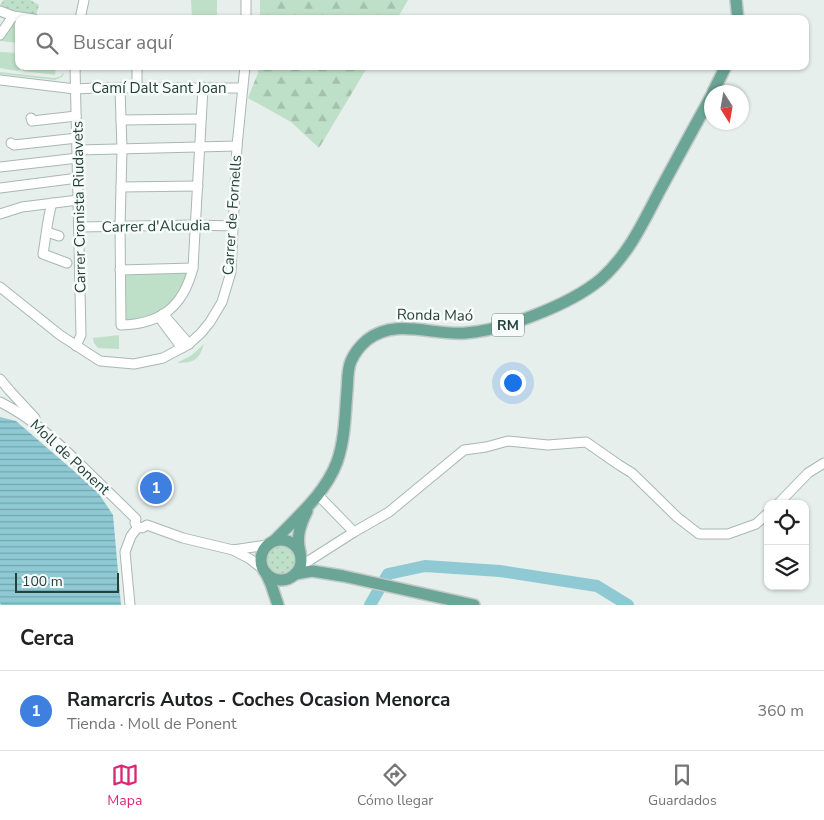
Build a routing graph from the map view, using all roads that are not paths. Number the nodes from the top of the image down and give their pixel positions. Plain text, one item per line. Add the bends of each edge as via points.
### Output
1 (84, 0) edge
2 (246, 0) edge
3 (738, 0) edge
4 (0, 11) edge
5 (81, 15) edge
6 (246, 15) edge
7 (738, 15) edge
8 (13, 16) joint
9 (0, 35) edge
10 (75, 70) edge
11 (137, 70) edge
12 (244, 70) edge
13 (724, 70) edge
14 (0, 80) edge
15 (716, 85) edge
16 (120, 88) junction
17 (137, 88) junction
18 (203, 88) junction
19 (242, 88) junction
20 (75, 89) junction
21 (704, 109) edge
22 (76, 116) junction
23 (32, 118) dead end
24 (201, 119) junction
25 (121, 120) junction
26 (77, 138) junction
27 (11, 143) dead end
28 (237, 146) junction
29 (200, 147) junction
30 (122, 149) junction
31 (78, 154) junction
32 (0, 167) edge
33 (78, 178) junction
34 (198, 186) junction
35 (121, 187) junction
36 (0, 188) edge
37 (78, 200) junction
38 (52, 203) junction
39 (0, 214) edge
40 (195, 225) junction
41 (120, 226) junction
42 (233, 226) junction
43 (80, 227) junction
44 (47, 232) junction
45 (59, 236) dead end
46 (67, 263) dead end
47 (193, 268) junction
48 (120, 270) junction
49 (0, 287) edge
50 (161, 316) junction
51 (76, 346) junction
52 (185, 346) junction
53 (0, 378) edge
54 (0, 402) edge
55 (55, 440) junction
56 (824, 463) edge
57 (315, 497) junction
58 (782, 500) edge
59 (764, 517) edge
60 (140, 524) junction
61 (354, 532) junction
62 (270, 543) junction
63 (233, 550) junction
64 (302, 556) junction
65 (265, 572) junction
66 (294, 575) junction
67 (343, 576) junction
68 (130, 605) edge
69 (279, 605) edge
70 (474, 605) edge

1 - 5 street
2 - 6 street
3 - 7 main road
4 - 8 street
8 - 9 street
10 - 20 street, Carrer Cronista Riudavets
11 - 17 street
12 - 19 street, Carrer de Fornells
13 - 15 main road, Ronda Maó / RM
14 - 20 street, Camí Dalt Sant Joan
16 - 17 street, Camí Dalt Sant Joan
16 - 20 street, Camí Dalt Sant Joan
16 - 25 street
17 - 18 street, Camí Dalt Sant Joan
18 - 19 street, Camí Dalt Sant Joan
18 - 24 street
19 - 28 street, Carrer de Fornells
20 - 22 street, Carrer Cronista Riudavets
21 - 57 main road, Ronda Maó / RM via 630,246 610,271 577,296 497,328 465,334 399,328 382,332 365,342 349,368 340,452 334,468
22 - 23 street
22 - 26 street, Carrer Cronista Riudavets
24 - 25 street
24 - 29 street
25 - 30 street
26 - 27 street
26 - 31 street, Carrer Cronista Riudavets
28 - 29 street
28 - 42 street, Carrer de Fornells
29 - 30 street
29 - 34 street
30 - 31 street
30 - 35 street
31 - 32 street
31 - 33 street, Carrer Cronista Riudavets
33 - 36 street
33 - 37 street, Carrer Cronista Riudavets
34 - 35 street
34 - 40 street
35 - 41 street
37 - 38 street
37 - 43 street, Carrer Cronista Riudavets
38 - 39 street
38 - 44 street
40 - 41 street, Carrer d'Alcudia
40 - 42 street, Carrer d'Alcudia
40 - 47 street
41 - 43 street, Carrer d'Alcudia
41 - 48 street
42 - 52 street, Carrer de Fornells via 231,272 222,302 210,322
43 - 51 street, Carrer Cronista Riudavets via 81,335
44 - 45 street
44 - 46 street via 42,254
47 - 48 street
47 - 50 street via 186,290
48 - 50 street via 121,325 146,323
49 - 51 street, Carrer de Fornells
50 - 52 street
51 - 52 street, Carrer de Fornells via 100,361 134,364 163,358
53 - 55 street
54 - 55 street, Moll de Ponent via 16,410
55 - 60 street, Moll de Ponent
56 - 58 street
57 - 61 street
57 - 62 main road, Ronda Maó / RM
57 - 64 main road, Ronda Maó / RM via 298,532 297,542
59 - 61 street via 756,524 728,534 699,534 632,473 586,442 548,445 508,441 464,450 389,512
60 - 63 street, Moll de Ponent
60 - 68 street via 125,552
61 - 64 street
62 - 63 street, Moll de Ponent
62 - 64 main road via 286,540
62 - 65 main road via 262,554
63 - 65 street, Moll de Ponent
64 - 66 main road
64 - 67 main road via 320,568
65 - 66 main road via 281,580
65 - 69 main road
66 - 67 main road via 312,571
66 - 69 main road via 286,584
67 - 70 main road

